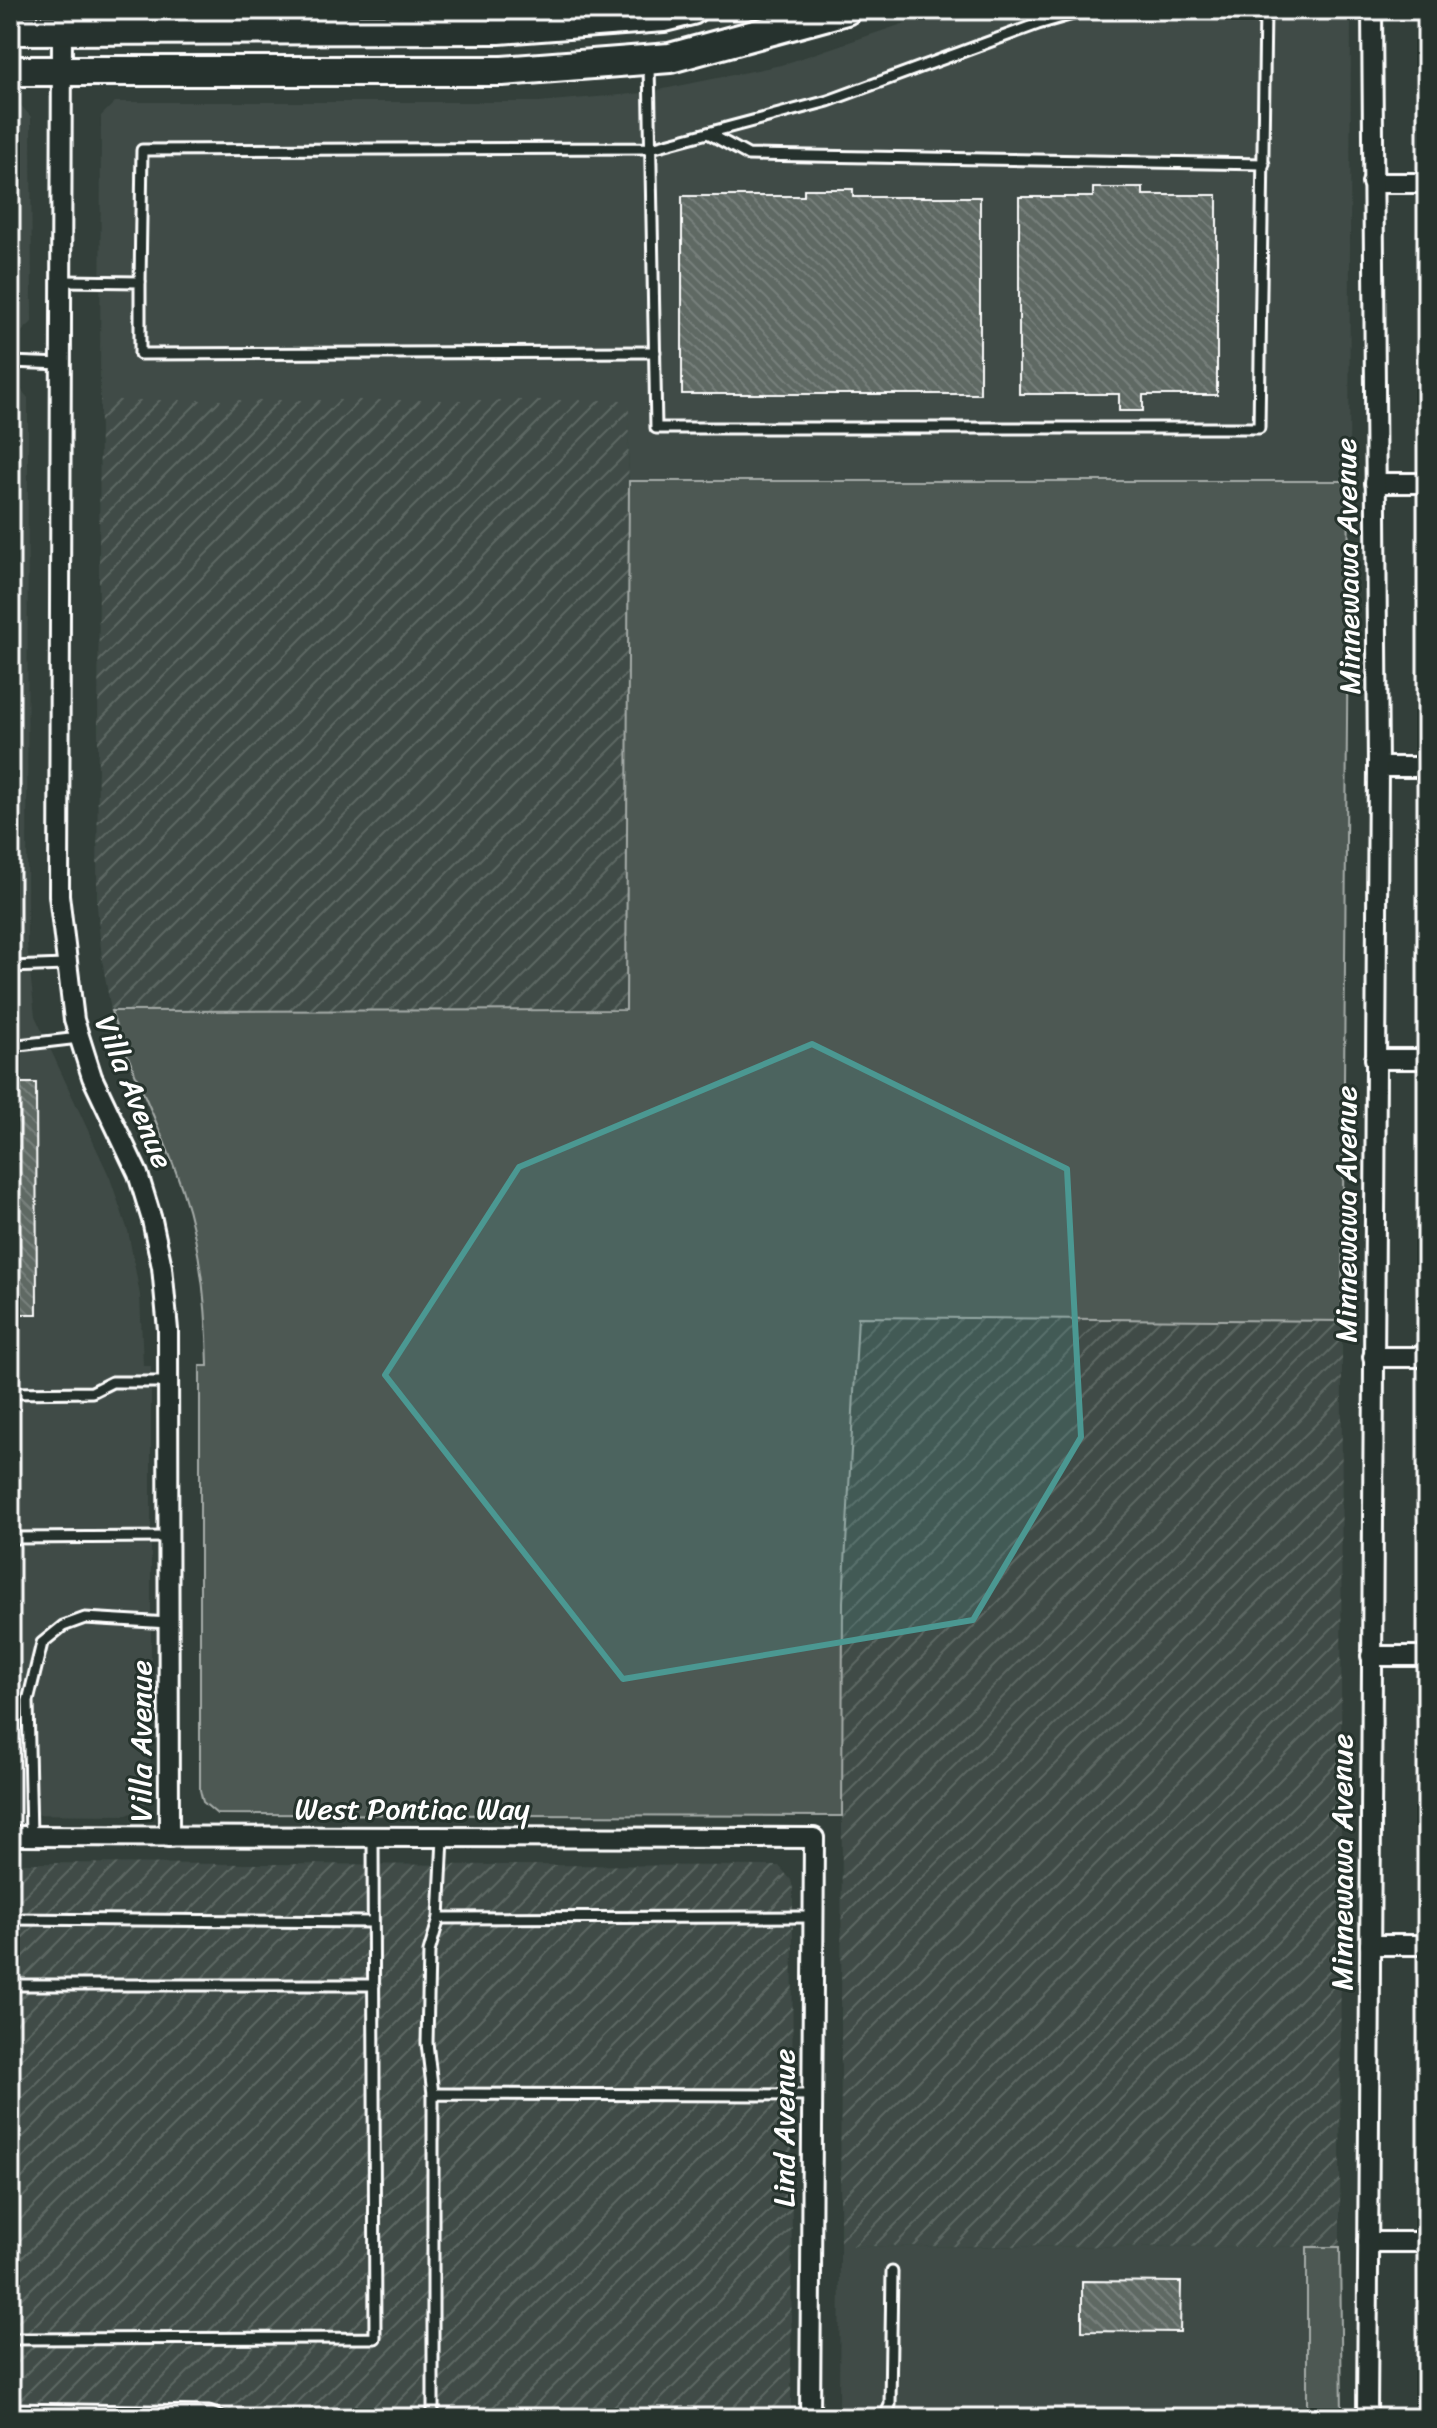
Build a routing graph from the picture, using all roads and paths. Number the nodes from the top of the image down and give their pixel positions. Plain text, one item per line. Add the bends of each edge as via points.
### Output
1 (692, 10) edge
2 (846, 10) edge
3 (1087, 10) edge
4 (1265, 10) edge
5 (1372, 10) edge
6 (10, 30) edge
7 (62, 30) junction
8 (649, 59) junction
9 (10, 71) edge
10 (62, 71) junction
11 (708, 133) junction
12 (651, 148) junction
13 (1264, 164) junction
14 (1372, 183) junction
15 (1427, 183) edge
16 (63, 281) junction
17 (140, 282) junction
18 (655, 352) junction
19 (10, 362) edge
20 (63, 364) junction
21 (1375, 483) junction
22 (1427, 483) edge
23 (1378, 767) junction
24 (1427, 767) edge
25 (65, 965) junction
26 (10, 967) edge
27 (79, 1038) junction
28 (10, 1046) edge
29 (1375, 1059) junction
30 (1427, 1059) edge
31 (1373, 1357) junction
32 (1427, 1357) edge
33 (168, 1382) junction
34 (10, 1393) edge
35 (169, 1537) junction
36 (10, 1538) edge
37 (169, 1623) junction
38 (1371, 1656) junction
39 (1427, 1656) edge
40 (10, 1836) edge
41 (31, 1836) junction
42 (169, 1837) junction
43 (373, 1837) junction
44 (443, 1838) junction
45 (814, 1838) joint
46 (813, 1917) junction
47 (439, 1918) junction
48 (10, 1919) edge
49 (373, 1922) junction
50 (1370, 1945) junction
51 (1427, 1945) edge
52 (10, 1985) edge
53 (374, 1985) junction
54 (433, 2094) junction
55 (812, 2095) junction
56 (1368, 2242) junction
57 (1427, 2242) edge
58 (892, 2272) dead end
59 (10, 2339) edge
60 (10, 2409) edge
61 (223, 2418) edge
62 (433, 2418) edge
63 (810, 2418) edge
64 (873, 2418) edge
65 (1367, 2418) edge

1 - 7 main road via 664,17 499,29
2 - 8 main road via 670,58
3 - 11 lane via 828,101
4 - 13 lane
5 - 14 street, Minnewawa Avenue
6 - 7 main road
7 - 10 street, Villa Avenue
8 - 10 main road via 502,71
8 - 12 lane
9 - 10 main road
10 - 16 street, Villa Avenue
11 - 12 lane
11 - 13 lane via 748,155
12 - 17 lane via 142,150
12 - 18 lane
13 - 18 lane via 1259,428 656,428
14 - 15 street
14 - 21 street, Minnewawa Avenue
16 - 17 lane
16 - 20 street, Villa Avenue
17 - 18 lane via 140,354
19 - 20 lane
20 - 25 street, Villa Avenue via 59,895
21 - 22 street
21 - 23 street, Minnewawa Avenue
23 - 24 street
23 - 29 street, Minnewawa Avenue
25 - 26 lane
25 - 27 street, Villa Avenue
27 - 28 lane
27 - 33 street, Villa Avenue via 138,1174 152,1220 162,1267
29 - 30 street
29 - 31 street, Minnewawa Avenue
31 - 32 street
31 - 38 street, Minnewawa Avenue
33 - 34 lane via 112,1382 92,1392
33 - 35 street, Villa Avenue
35 - 36 lane
35 - 37 street, Villa Avenue
37 - 41 lane via 85,1618 63,1626 42,1643 28,1701
37 - 42 street, Villa Avenue
38 - 39 street
38 - 50 street, Minnewawa Avenue
40 - 41 street, West Pontiac Way
41 - 42 street, West Pontiac Way
42 - 43 street, West Pontiac Way
43 - 44 street, West Pontiac Way
43 - 49 lane
44 - 45 street, West Pontiac Way
44 - 47 lane
45 - 46 street, Lind Avenue
46 - 47 lane
46 - 55 street, Lind Avenue
47 - 54 lane via 429,1952 427,2043
48 - 49 lane
49 - 53 lane
50 - 51 street
50 - 56 street, Minnewawa Avenue
52 - 53 lane
53 - 59 lane via 375,2338
54 - 55 lane
54 - 62 lane
55 - 63 street, Lind Avenue
56 - 57 street
56 - 65 street, Minnewawa Avenue
58 - 64 lane via 890,2405 886,2414
60 - 61 lane via 209,2412

